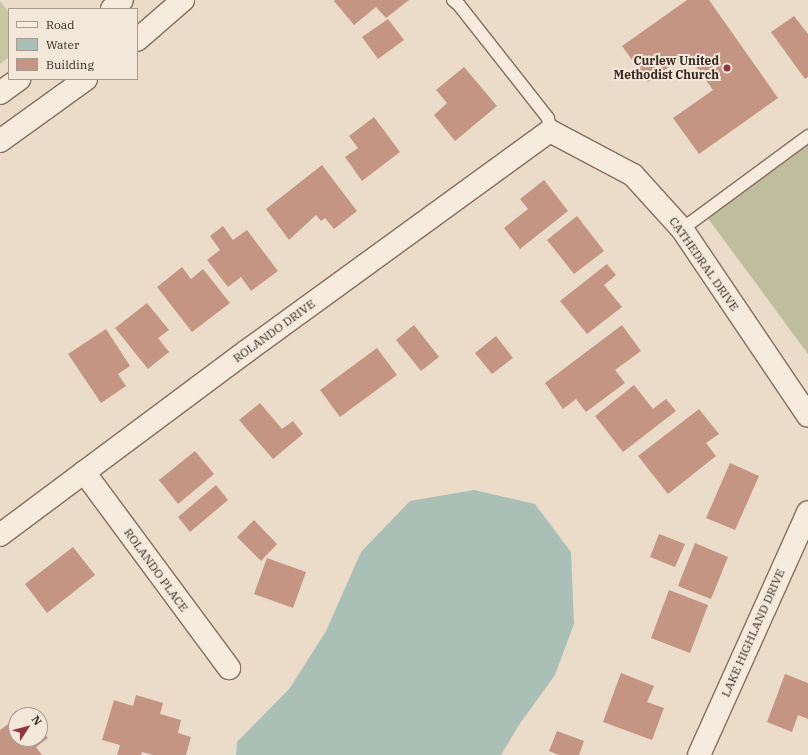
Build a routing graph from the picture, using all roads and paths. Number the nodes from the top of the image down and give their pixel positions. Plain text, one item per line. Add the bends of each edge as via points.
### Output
1 (122, 0) edge
2 (183, 0) edge
3 (453, 0) edge
4 (113, 8) edge
5 (138, 39) edge
6 (18, 80) edge
7 (85, 80) edge
8 (0, 93) edge
9 (550, 131) junction
10 (808, 136) edge
11 (0, 141) edge
12 (682, 229) junction
13 (808, 416) edge
14 (84, 472) junction
15 (808, 512) edge
16 (0, 535) edge
17 (229, 668) dead end
18 (699, 755) edge

1 - 4 street
2 - 5 street
3 - 9 lane via 548,118
6 - 8 street
7 - 11 street
9 - 12 street, CATHEDRAL DRIVE via 633,175
9 - 14 street, ROLANDO DRIVE via 240,355
10 - 12 lane
12 - 13 street, CATHEDRAL DRIVE
14 - 16 street, ROLANDO DRIVE
14 - 17 street, ROLANDO PLACE
15 - 18 street, LAKE HIGHLAND DRIVE

